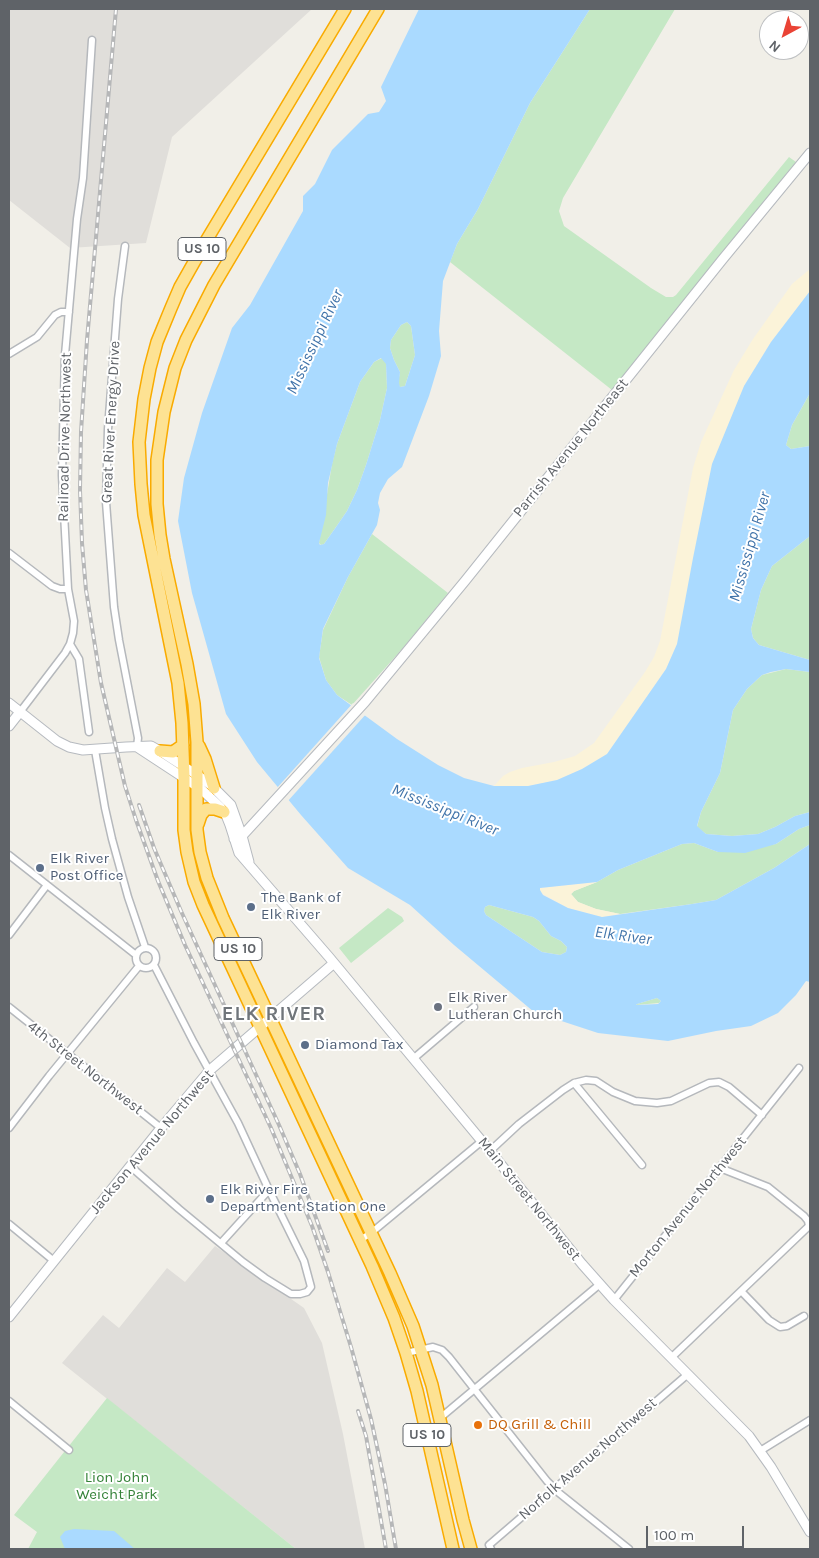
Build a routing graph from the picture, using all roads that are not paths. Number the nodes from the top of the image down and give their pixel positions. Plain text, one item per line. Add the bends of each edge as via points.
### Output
1 (345, 9) edge
2 (378, 9) edge
3 (92, 40) dead end
4 (810, 153) edge
5 (125, 246) dead end
6 (69, 312) junction
7 (9, 354) edge
8 (9, 553) edge
9 (68, 589) junction
10 (70, 644) junction
11 (9, 703) edge
12 (20, 712) junction
13 (9, 726) edge
14 (89, 732) dead end
15 (197, 742) junction
16 (183, 745) junction
17 (137, 747) junction
18 (95, 750) junction
19 (160, 751) junction
20 (184, 772) junction
21 (196, 780) junction
22 (214, 788) junction
23 (224, 812) junction
24 (236, 816) junction
25 (255, 822) junction
26 (197, 830) junction
27 (238, 837) junction
28 (9, 855) edge
29 (47, 885) junction
30 (9, 935) edge
31 (145, 947) junction
32 (136, 955) junction
33 (334, 963) junction
34 (154, 965) junction
35 (139, 966) junction
36 (9, 1007) edge
37 (474, 1007) dead end
38 (271, 1019) junction
39 (260, 1028) junction
40 (67, 1055) junction
41 (413, 1059) junction
42 (799, 1068) dead end
43 (210, 1070) junction
44 (574, 1083) junction
45 (762, 1115) junction
46 (9, 1128) edge
47 (161, 1128) junction
48 (482, 1142) junction
49 (490, 1150) junction
50 (642, 1165) dead end
51 (130, 1166) junction
52 (720, 1168) junction
53 (269, 1190) junction
54 (9, 1224) edge
55 (371, 1233) junction
56 (360, 1240) junction
57 (221, 1243) junction
58 (54, 1261) junction
59 (600, 1284) junction
60 (741, 1291) junction
61 (614, 1300) junction
62 (804, 1316) dead end
63 (9, 1317) edge
64 (422, 1350) junction
65 (406, 1353) junction
66 (672, 1357) junction
67 (688, 1374) junction
68 (475, 1390) junction
69 (9, 1401) edge
70 (440, 1418) junction
71 (810, 1420) edge
72 (69, 1450) dead end
73 (760, 1451) junction
74 (554, 1488) junction
75 (810, 1532) edge
76 (490, 1547) edge
77 (453, 1549) edge
78 (471, 1549) edge
79 (629, 1549) edge

1 - 16 highway, US 10 via 180,287 163,325 147,381 139,442 141,491 175,665
2 - 15 highway, US 10 via 207,298 186,340 168,394 157,460 158,516 164,559 192,686
3 - 6 street, Railroad Drive Northwest via 84,178
4 - 25 street, Parrish Avenue Northeast via 365,702
5 - 17 street, Great River Energy Drive via 108,429 106,502 114,607
6 - 7 street via 55,315 37,337
6 - 9 street, Railroad Drive Northwest via 62,475
8 - 9 street via 52,586
9 - 10 street, Railroad Drive Northwest via 74,621
10 - 12 street
10 - 14 street via 78,659
11 - 12 street, Main Street Northwest
12 - 13 street
12 - 18 street, Main Street Northwest via 63,745
15 - 21 highway, US 10
15 - 22 highway
16 - 19 highway via 173,752
16 - 20 highway, US 10
17 - 18 street, Main Street Northwest
17 - 19 street, Main Street Northwest via 151,746
17 - 20 street, Main Street Northwest
18 - 31 street via 112,839
19 - 20 street, Main Street Northwest
20 - 21 street, Main Street Northwest
20 - 39 highway, US 10 via 184,830 194,882
21 - 22 street, Main Street Northwest
21 - 23 street, Main Street Northwest
21 - 26 highway, US 10
22 - 24 street, Main Street Northwest via 231,805
23 - 26 highway via 210,808 203,812
23 - 27 street, Main Street Northwest
24 - 25 street via 243,821
24 - 27 street, Main Street Northwest
25 - 27 street, Parrish Avenue Northeast
26 - 38 highway, US 10 via 211,891
27 - 33 street, Main Street Northwest via 239,853
28 - 29 street
29 - 30 street
29 - 32 street
31 - 32 street
31 - 34 street via 154,951
32 - 35 street
33 - 38 street, Jackson Avenue Northwest
33 - 41 street, Main Street Northwest
34 - 35 street via 147,968
34 - 43 street
35 - 40 street
36 - 40 street, 4th Street Northwest
37 - 41 street
38 - 39 street, Jackson Avenue Northwest
38 - 55 highway, US 10
39 - 43 street, Jackson Avenue Northwest
39 - 56 highway, US 10
40 - 46 street
40 - 47 street, 4th Street Northwest
41 - 48 street, Main Street Northwest
42 - 45 street, Morton Avenue Northwest
43 - 47 street, Jackson Avenue Northwest
43 - 53 street
44 - 45 street via 592,1080 635,1101 658,1103 719,1082
44 - 49 street via 546,1102
44 - 50 street
45 - 52 street, Morton Avenue Northwest
47 - 51 street, Jackson Avenue Northwest
48 - 49 street, Main Street Northwest
48 - 55 street
49 - 59 street, Main Street Northwest
51 - 57 street
51 - 58 street, Jackson Avenue Northwest
52 - 60 street via 768,1187 809,1223
52 - 61 street, Morton Avenue Northwest
53 - 57 street
53 - 57 street via 304,1261 311,1287 307,1292 291,1294
54 - 58 street
55 - 56 street
55 - 64 highway, US 10 via 404,1302
56 - 65 highway, US 10
58 - 63 street, Jackson Avenue Northwest
59 - 61 street, Main Street Northwest
59 - 68 street
60 - 62 street via 780,1327
60 - 66 street
61 - 66 street, Main Street Northwest
64 - 65 street
64 - 68 street via 442,1350
64 - 70 highway, US 10
65 - 77 highway, US 10
66 - 67 street, Main Street Northwest
67 - 73 street, Main Street Northwest
67 - 74 street, Norfolk Avenue Northwest
68 - 70 street
68 - 74 street
69 - 72 street
70 - 78 highway, US 10
71 - 73 street
73 - 75 street, Main Street Northwest
74 - 76 street, Norfolk Avenue Northwest
74 - 79 street

